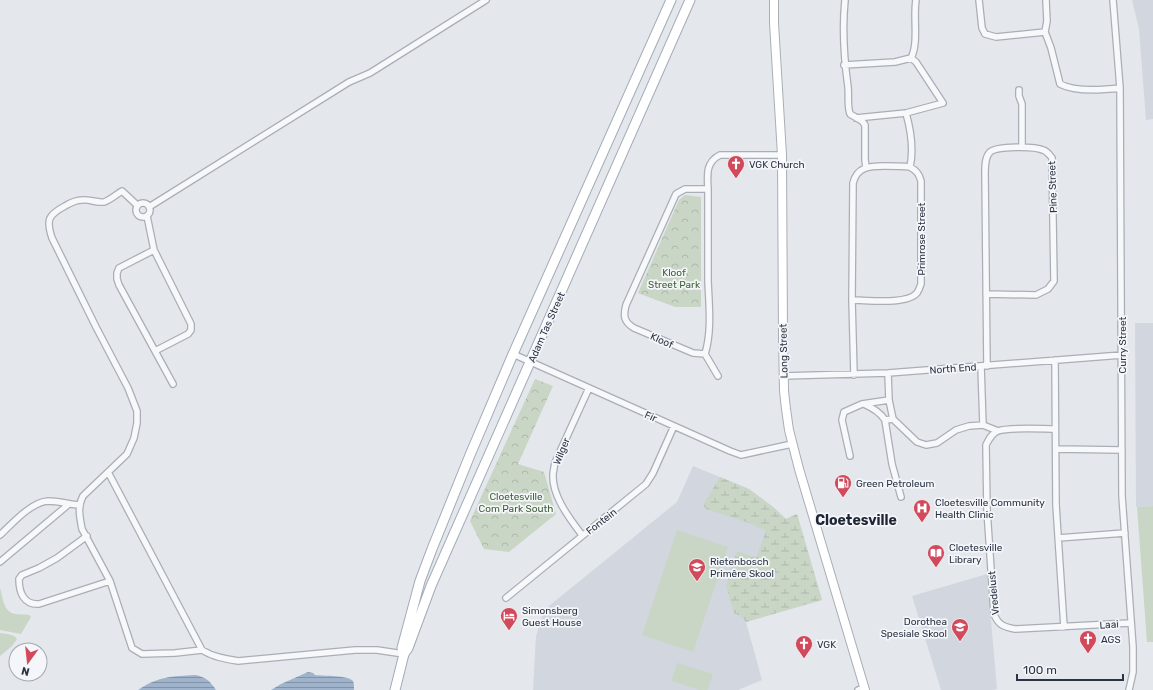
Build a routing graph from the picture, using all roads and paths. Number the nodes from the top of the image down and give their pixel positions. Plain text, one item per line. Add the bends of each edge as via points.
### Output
1 (486, 0) edge
2 (671, 0) edge
3 (690, 0) edge
4 (774, 0) edge
5 (845, 0) edge
6 (916, 0) edge
7 (980, 0) edge
8 (1046, 0) edge
9 (1113, 0) edge
10 (1044, 32) junction
11 (911, 58) junction
12 (844, 65) junction
13 (1120, 88) junction
14 (1019, 90) dead end
15 (906, 113) junction
16 (856, 118) junction
17 (1022, 147) junction
18 (782, 155) junction
19 (866, 167) junction
20 (910, 167) junction
21 (708, 188) junction
22 (137, 205) junction
23 (149, 207) junction
24 (147, 216) junction
25 (154, 250) junction
26 (986, 294) junction
27 (852, 300) junction
28 (155, 351) junction
29 (513, 354) junction
30 (706, 354) junction
31 (1122, 355) junction
32 (1055, 360) junction
33 (530, 362) junction
34 (984, 366) junction
35 (888, 373) junction
36 (854, 374) junction
37 (718, 376) dead end
38 (783, 376) junction
39 (173, 384) dead end
40 (589, 388) junction
41 (889, 400) junction
42 (862, 404) junction
43 (885, 420) junction
44 (893, 420) junction
45 (983, 425) junction
46 (674, 426) junction
47 (1055, 429) junction
48 (998, 431) junction
49 (792, 444) junction
50 (1056, 449) junction
51 (1122, 450) junction
52 (850, 456) dead end
53 (108, 472) junction
54 (901, 497) dead end
55 (69, 504) junction
56 (79, 505) junction
57 (1125, 533) junction
58 (0, 535) edge
59 (582, 535) junction
60 (86, 536) junction
61 (1058, 538) junction
62 (0, 562) edge
63 (110, 581) junction
64 (506, 598) dead end
65 (1130, 622) junction
66 (1064, 627) junction
67 (202, 650) junction
68 (404, 654) junction
69 (862, 689) edge
70 (395, 690) edge
71 (1129, 690) edge

1 - 23 street
2 - 29 main road, Adam Tas Street
3 - 33 main road, Adam Tas Street
4 - 18 street, Long Street
5 - 12 street
6 - 11 street via 915,51
7 - 10 street via 982,28 985,34 996,37
8 - 10 street via 1047,21
9 - 13 street, Curry Street
10 - 13 street via 1052,48 1060,84 1094,90
11 - 12 street via 895,62
11 - 15 street via 943,103
12 - 16 street via 849,111
13 - 31 street, Curry Street
14 - 17 street via 1022,104
15 - 16 street
15 - 20 street via 911,132
16 - 19 street via 865,125
17 - 26 street, Pine Street via 993,150 988,154 986,161
17 - 26 street, Pine Street via 1044,150 1052,158 1054,281 1048,289 1036,295
18 - 21 street via 720,155 710,163
18 - 38 street, Long Street
19 - 20 street
19 - 27 street via 858,172 853,183
20 - 27 street, Primrose Street via 916,170 921,181 921,284 918,292 902,300
21 - 30 street
21 - 30 street, Kloof via 685,189 676,194 624,313 626,322 634,328 693,353
22 - 23 street via 145,203
22 - 24 street via 136,215 141,218
22 - 53 street via 122,191 105,202 82,200 69,204 53,213 48,222 52,238 128,388 137,411 134,438 127,454
23 - 24 street via 150,212
24 - 25 street
25 - 28 street via 191,324 188,334
25 - 28 street via 119,268 117,279
26 - 34 street, Pine Street
27 - 36 street
28 - 39 street
29 - 33 street, Fir
29 - 68 main road, Adam Tas Street via 420,581 402,648
30 - 37 street
31 - 32 street, North End
31 - 51 street, Curry Street
32 - 34 street, North End
32 - 47 street
33 - 40 street, Fir
33 - 68 main road, Adam Tas Street
34 - 35 street, North End
34 - 45 street, Pine Street
35 - 36 street, North End
35 - 41 street
36 - 38 street, North End
38 - 49 street, Long Street
40 - 46 street, Fir
40 - 59 street, Wilger via 558,456 553,475 559,500 567,516
41 - 42 street
41 - 44 street
42 - 43 street via 871,407
42 - 52 street via 842,414
43 - 44 street
43 - 54 street via 892,464
44 - 45 street via 917,442 926,445 937,443 962,427
45 - 48 street
46 - 49 street, Fir via 741,455
46 - 59 street, Fontein via 646,484
47 - 48 street
47 - 50 street
48 - 66 street, Vredelust via 989,439 986,451 987,510 996,620 1001,625 1015,629
49 - 69 street, Long Street
50 - 51 street
50 - 61 street
51 - 57 street, Curry Street
53 - 56 street via 83,496
53 - 67 street
55 - 56 street
55 - 58 street via 48,501 35,505
55 - 62 street
56 - 60 street via 82,529
57 - 61 street
57 - 65 street, Curry Street
59 - 64 street, Fontein
60 - 63 street
60 - 63 street via 48,564 22,575 19,579 22,596 29,603 39,604
61 - 66 street
63 - 67 street via 129,642 136,652 175,653
65 - 66 street, Laai
65 - 71 street, Curry Street via 1133,672
67 - 68 street via 238,661 355,650
68 - 70 main road, Adam Tas Street

